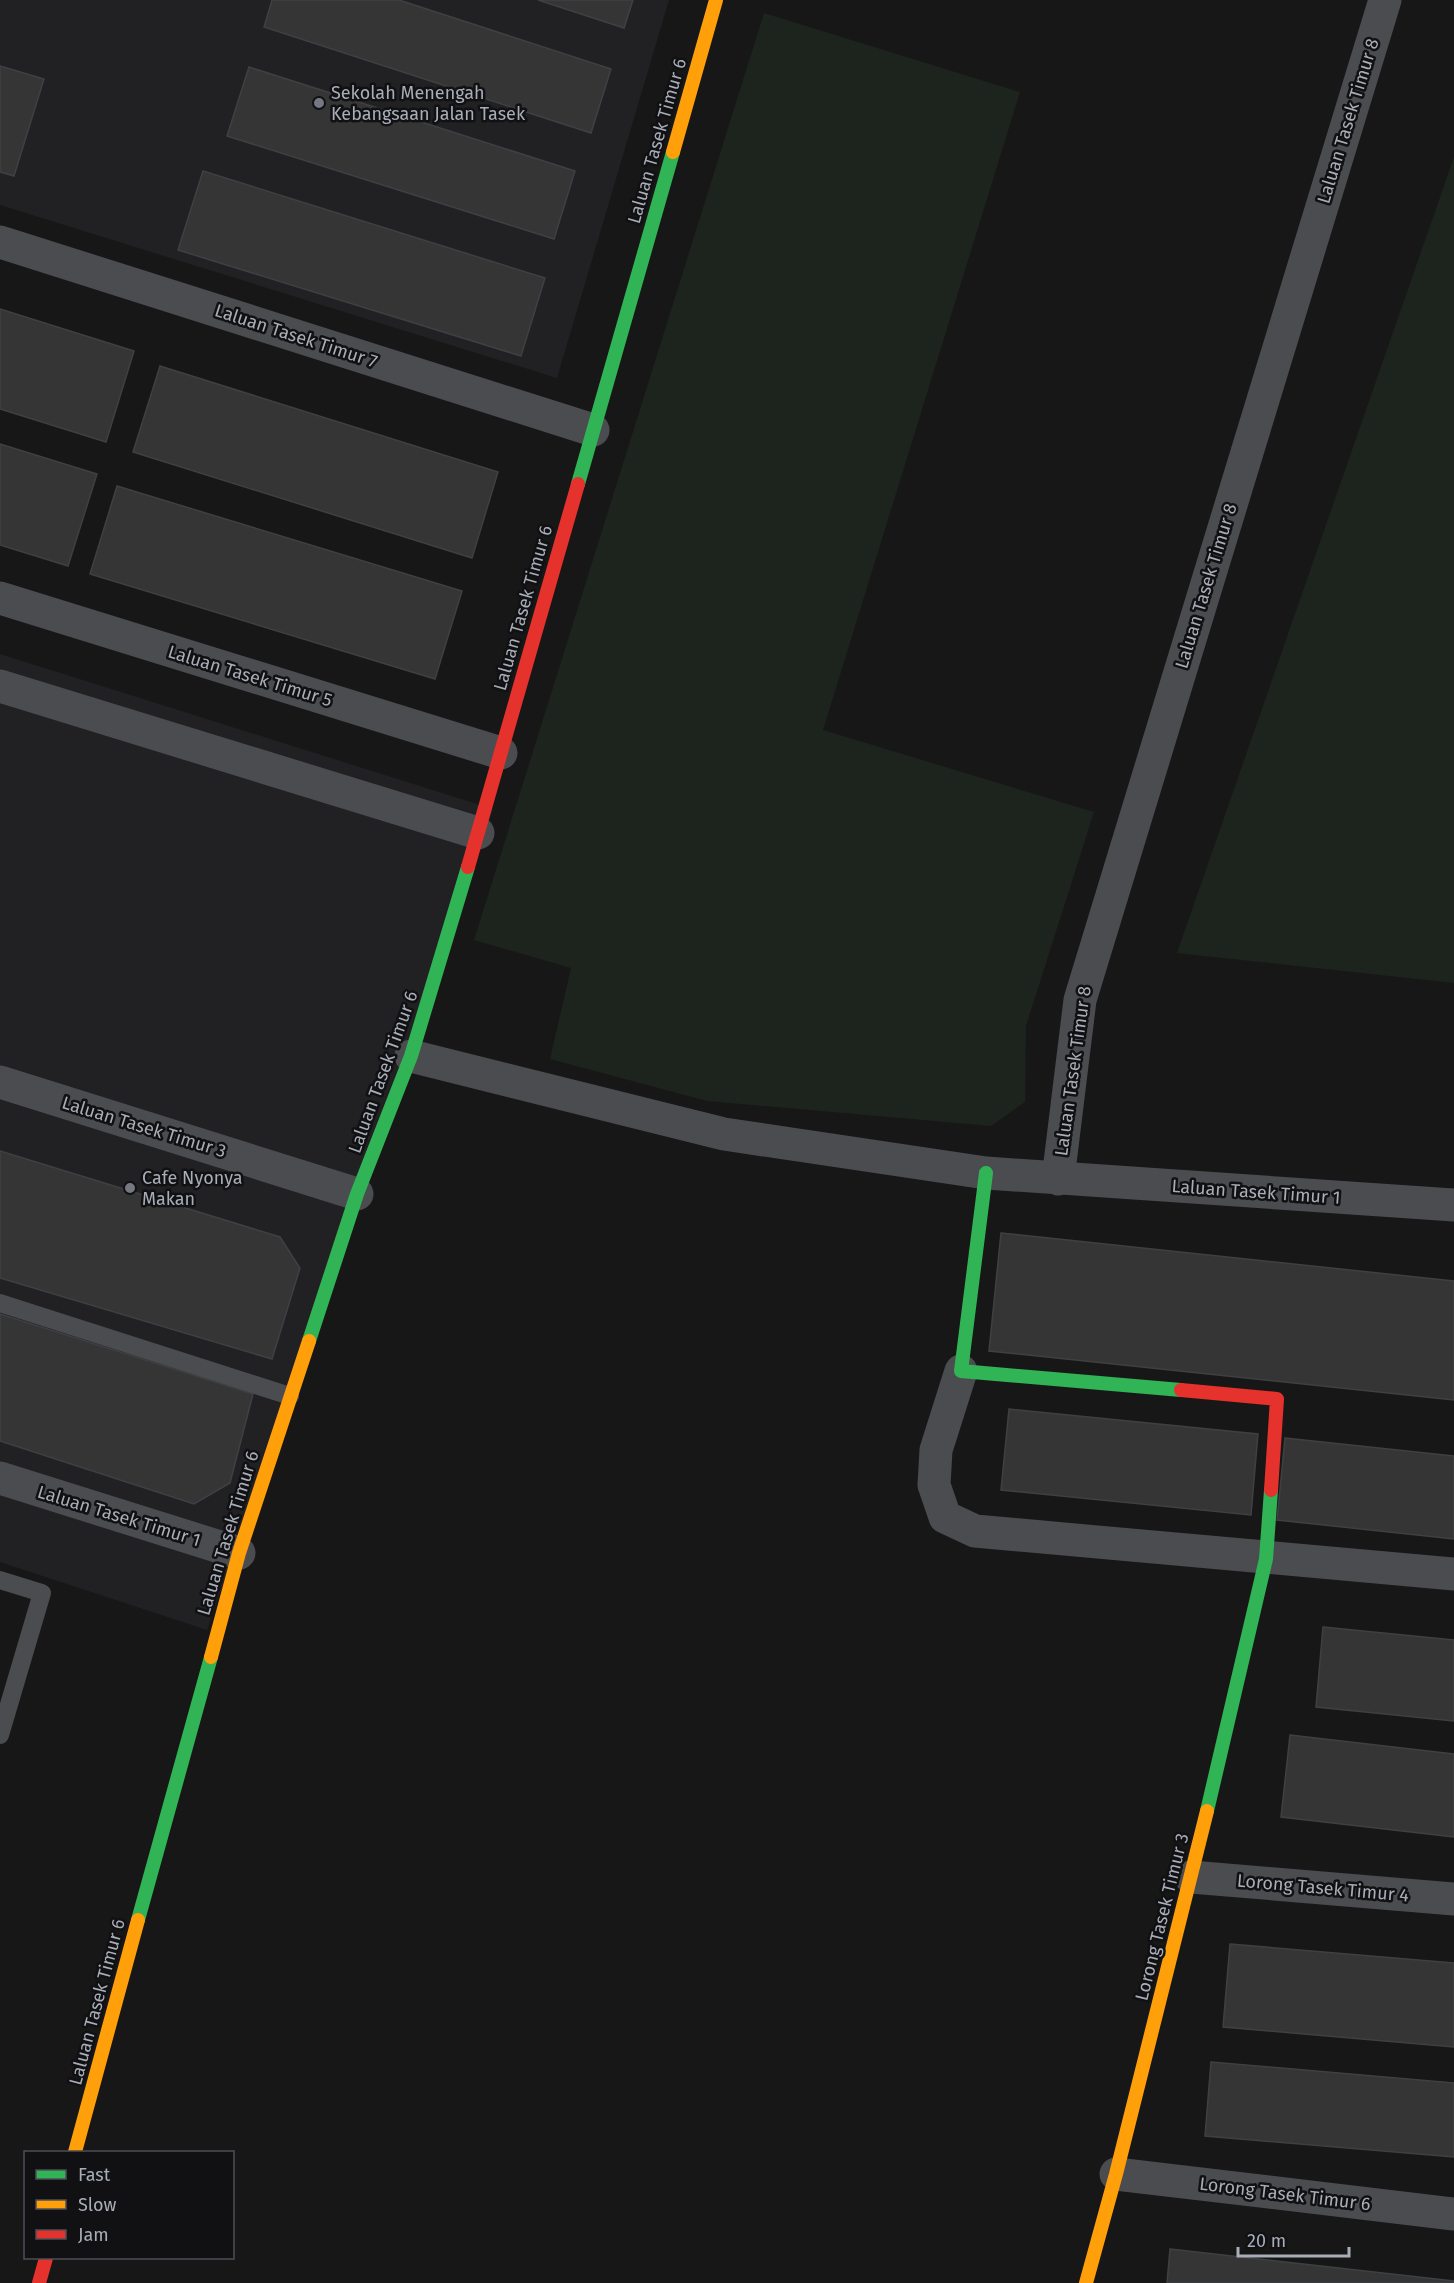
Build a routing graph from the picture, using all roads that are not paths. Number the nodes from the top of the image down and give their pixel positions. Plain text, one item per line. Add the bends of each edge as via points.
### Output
1 (716, 0) edge
2 (1385, 0) edge
3 (0, 242) edge
4 (593, 430) junction
5 (0, 598) edge
6 (0, 686) edge
7 (501, 753) junction
8 (478, 833) junction
9 (411, 1056) junction
10 (0, 1082) edge
11 (986, 1173) junction
12 (1058, 1179) junction
13 (357, 1194) junction
14 (1454, 1205) edge
15 (0, 1303) edge
16 (961, 1371) junction
17 (290, 1396) junction
18 (0, 1478) edge
19 (239, 1553) junction
20 (1266, 1559) junction
21 (1454, 1574) edge
22 (0, 1580) edge
23 (0, 1735) edge
24 (1191, 1877) junction
25 (1454, 1899) edge
26 (75, 2151) edge
27 (1116, 2174) junction
28 (1454, 2214) edge
29 (46, 2259) edge
30 (39, 2283) edge
31 (1086, 2283) edge

1 - 4 street, Laluan Tasek Timur 6
2 - 12 street, Laluan Tasek Timur 8 via 1080,1000
3 - 4 street, Laluan Tasek Timur 7
4 - 7 street, Laluan Tasek Timur 6
5 - 7 street, Laluan Tasek Timur 5
6 - 8 street
7 - 8 street, Laluan Tasek Timur 6
8 - 9 street, Laluan Tasek Timur 6
9 - 11 street, Laluan Tasek Timur 1 via 724,1134
9 - 13 street, Laluan Tasek Timur 6
10 - 13 street, Laluan Tasek Timur 3
11 - 12 street, Laluan Tasek Timur 1
11 - 16 street
12 - 14 street, Laluan Tasek Timur 1
13 - 17 street, Laluan Tasek Timur 6
15 - 17 lane
16 - 20 street, Lorong Tasek Timur 3 via 1277,1399
16 - 20 street via 936,1450 934,1485 945,1518 975,1532
17 - 19 street, Laluan Tasek Timur 6
18 - 19 street, Laluan Tasek Timur 1
19 - 26 street, Laluan Tasek Timur 6
20 - 21 street
20 - 24 street, Lorong Tasek Timur 3
22 - 23 lane via 42,1593
24 - 25 street, Lorong Tasek Timur 4
24 - 27 street, Lorong Tasek Timur 3
27 - 28 street, Lorong Tasek Timur 6
27 - 31 street, Lorong Tasek Timur 3
29 - 30 street

